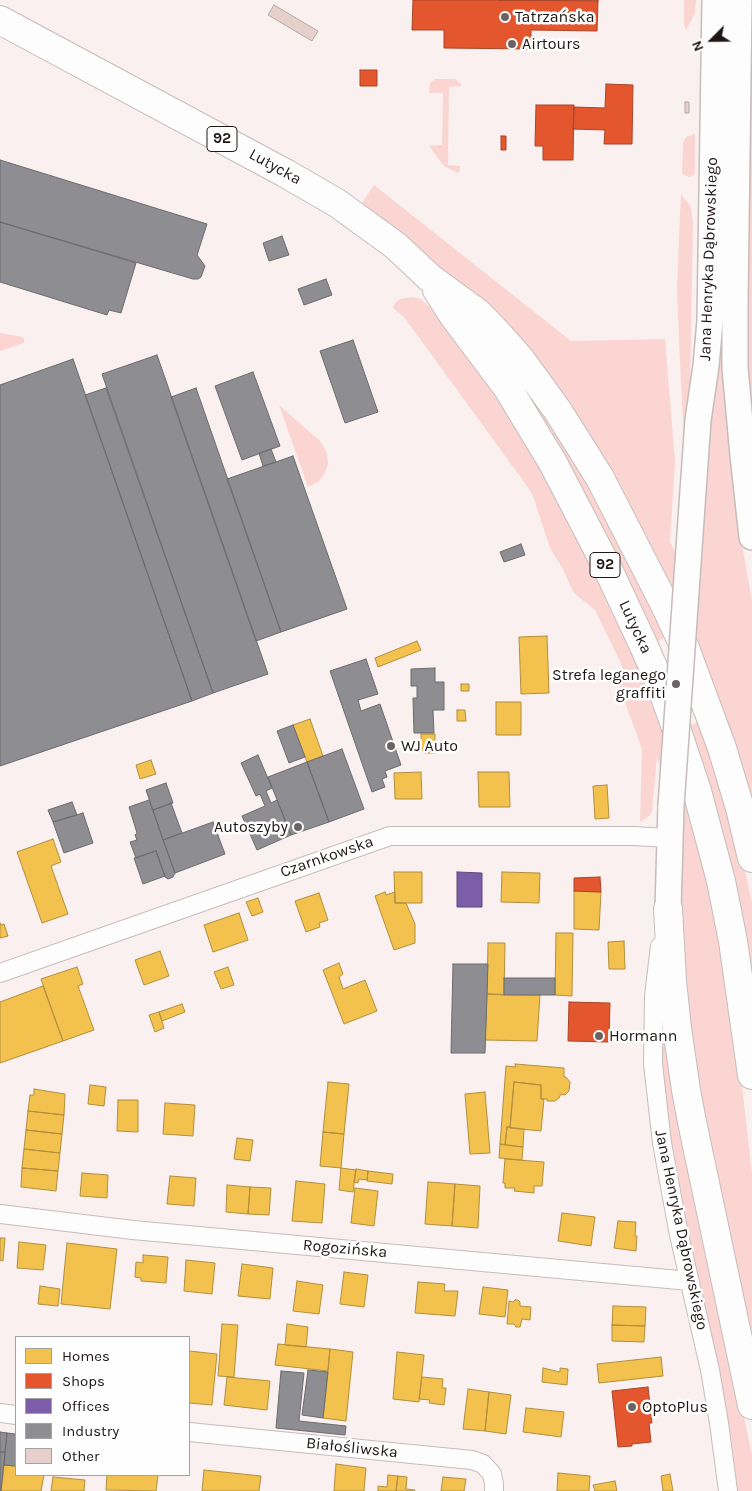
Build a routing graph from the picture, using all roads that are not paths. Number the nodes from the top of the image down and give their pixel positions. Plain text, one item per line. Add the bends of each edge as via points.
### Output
1 (715, 0) edge
2 (739, 0) edge
3 (0, 20) edge
4 (430, 278) junction
5 (752, 537) edge
6 (669, 838) junction
7 (752, 858) edge
8 (668, 908) junction
9 (0, 973) edge
10 (752, 1075) edge
11 (0, 1214) edge
12 (690, 1280) junction
13 (752, 1405) edge
14 (0, 1413) edge
15 (15, 1415) edge
16 (190, 1432) edge
17 (494, 1491) edge
18 (728, 1491) edge

1 - 6 main road, Jana Henryka Dąbrowskiego, bridge via 710,321 698,420
2 - 5 main road, Jana Henryka Dąbrowskiego via 736,368
3 - 4 main road, Lutycka / 92 via 337,203 396,246
4 - 7 main road, Lutycka / 92 via 478,313 509,346 558,411 600,478 685,648 722,748
4 - 10 main road, Lutycka / 92 via 453,315 507,387 553,463 609,572 660,683 714,852 733,941
6 - 8 main road, Jana Henryka Dąbrowskiego
6 - 9 street, Czarnkowska via 390,836
8 - 12 street, Jana Henryka Dąbrowskiego via 654,996 653,1064 664,1158
8 - 13 main road via 672,981 686,1090
11 - 12 street, Rogozińska via 143,1231
12 - 18 street, Jana Henryka Dąbrowskiego via 714,1394
14 - 15 street
16 - 17 street, Białośliwska via 472,1460 483,1464 492,1474

